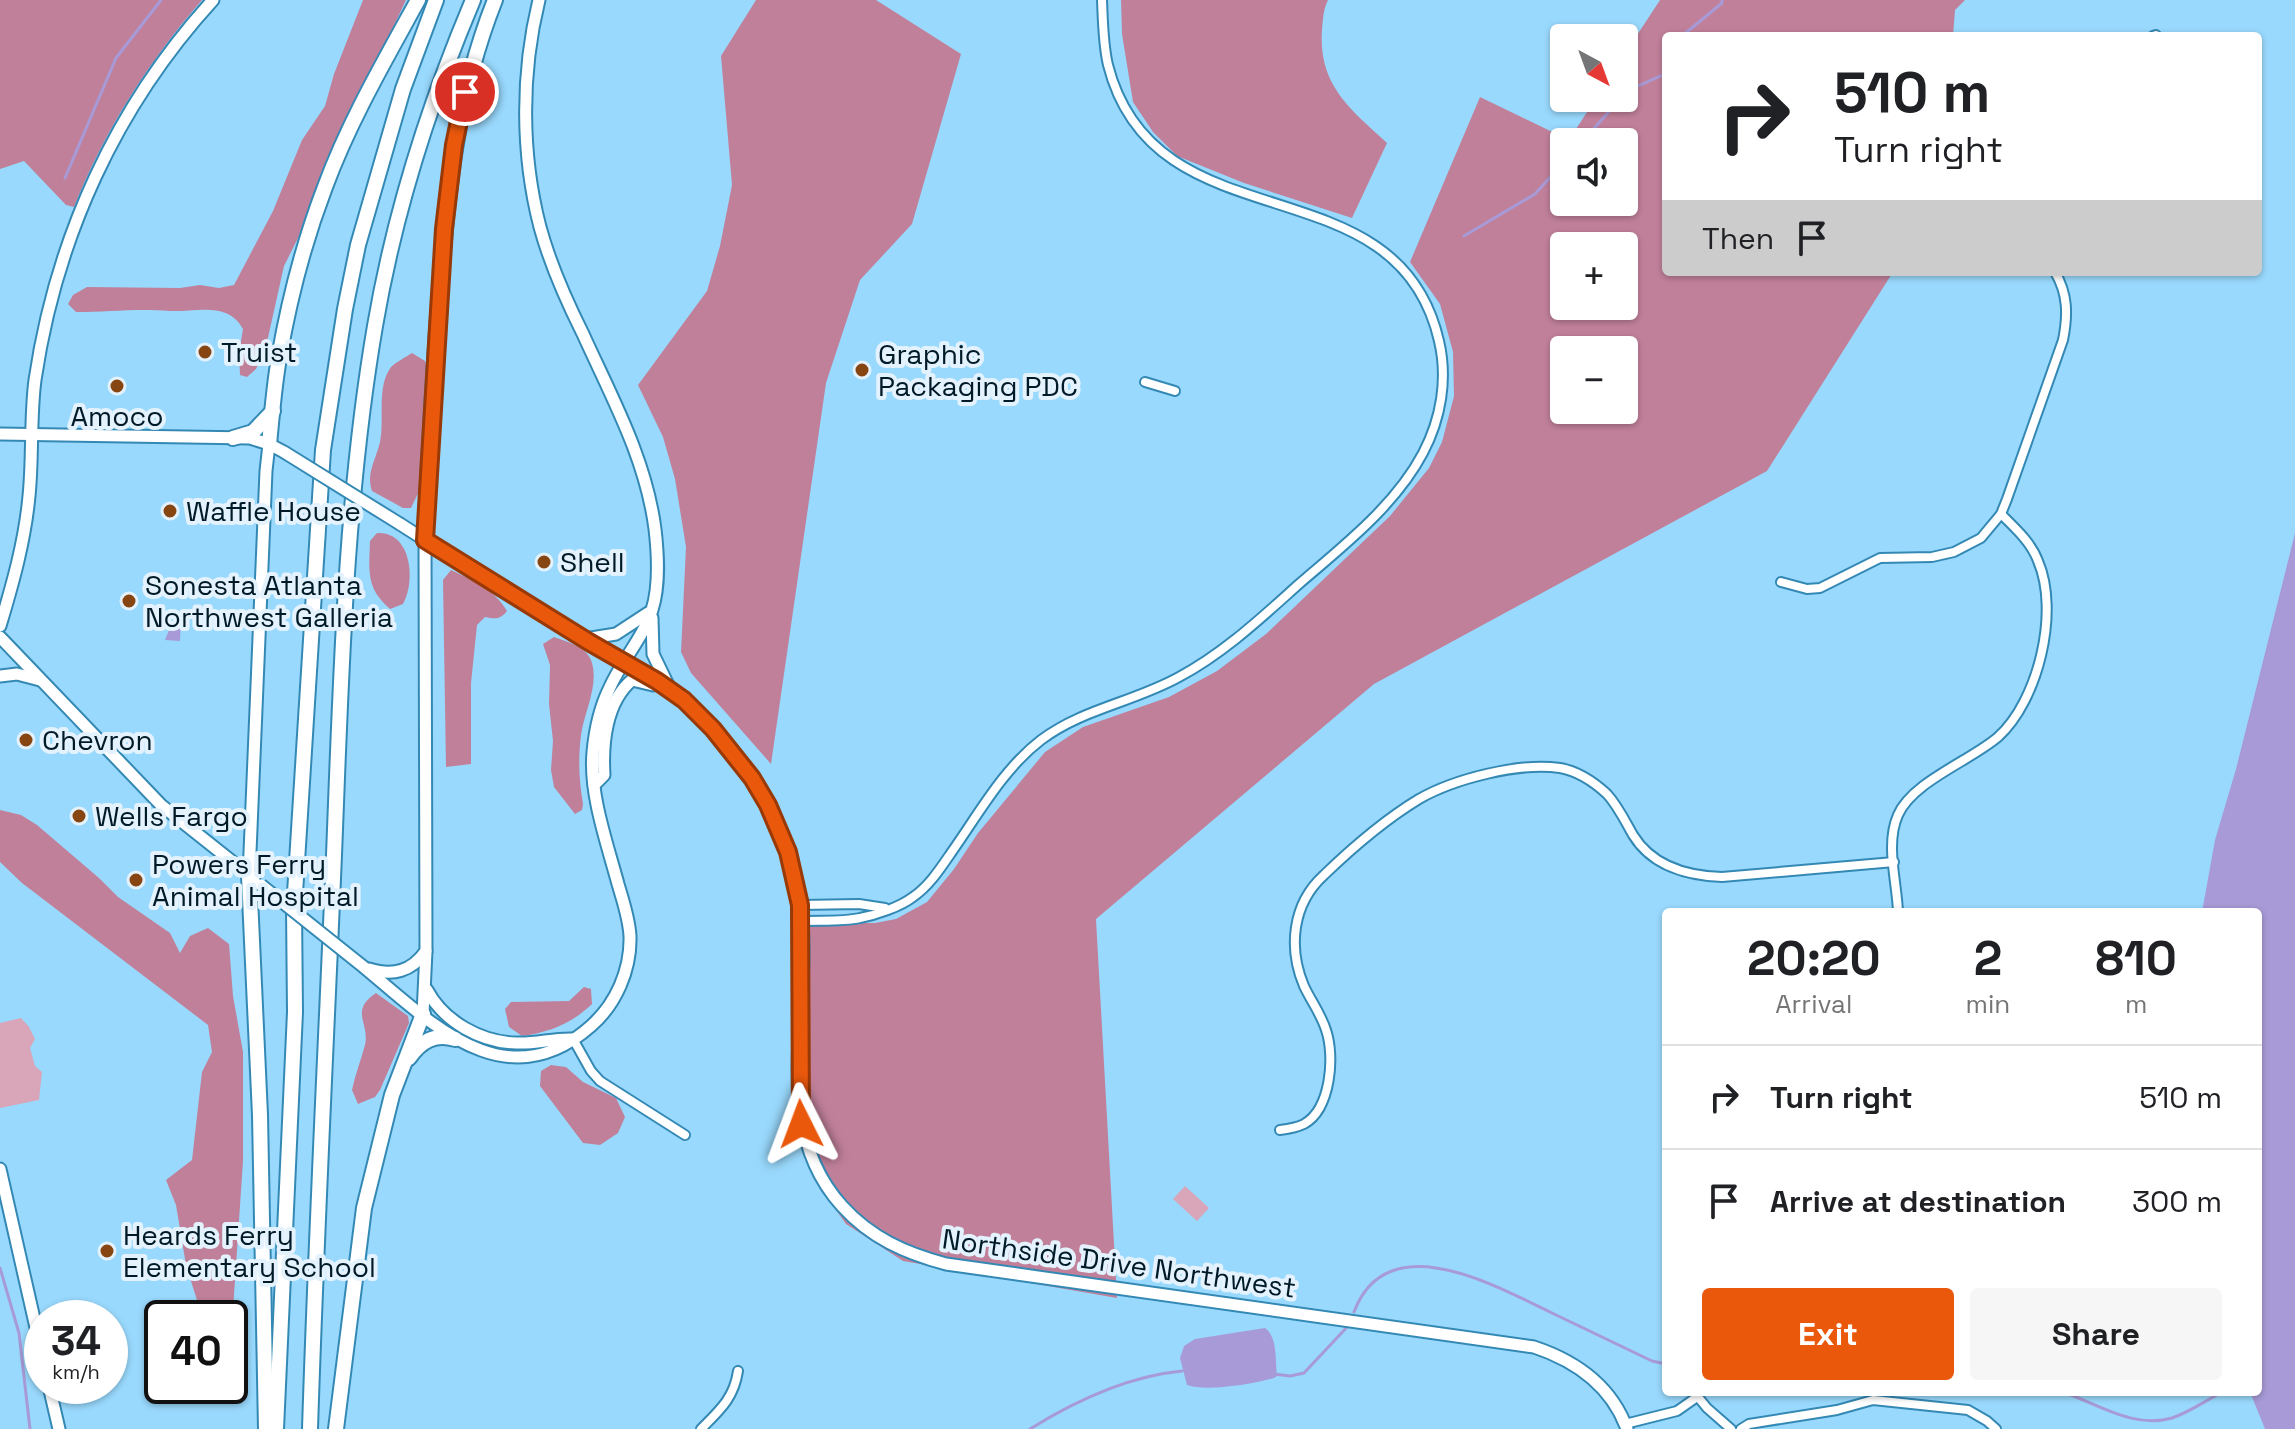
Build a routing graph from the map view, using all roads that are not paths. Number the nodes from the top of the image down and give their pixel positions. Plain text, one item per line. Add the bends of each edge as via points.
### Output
1 (213, 0) edge
2 (418, 0) edge
3 (436, 0) edge
4 (473, 0) edge
5 (495, 0) edge
6 (539, 0) edge
7 (1102, 0) edge
8 (2057, 276) edge
9 (1145, 382) dead end
10 (1175, 391) dead end
11 (273, 410) junction
12 (0, 434) edge
13 (31, 435) junction
14 (233, 438) junction
15 (269, 444) junction
16 (2001, 514) junction
17 (425, 540) junction
18 (1781, 582) dead end
19 (652, 608) junction
20 (0, 626) edge
21 (0, 637) edge
22 (583, 638) junction
23 (624, 662) junction
24 (0, 676) edge
25 (40, 680) junction
26 (673, 692) junction
27 (594, 785) junction
28 (1894, 862) junction
29 (255, 880) junction
30 (800, 905) junction
31 (886, 908) junction
32 (1898, 908) edge
33 (802, 921) junction
34 (426, 951) junction
35 (365, 968) junction
36 (425, 986) junction
37 (423, 1014) junction
38 (455, 1039) junction
39 (573, 1039) junction
40 (400, 1072) junction
41 (1280, 1130) dead end
42 (685, 1135) dead end
43 (0, 1169) edge
44 (30, 1300) edge
45 (738, 1371) dead end
46 (1693, 1396) edge
47 (1697, 1396) edge
48 (53, 1404) edge
49 (1626, 1426) edge
50 (59, 1429) edge
51 (266, 1429) edge
52 (276, 1429) edge
53 (310, 1429) edge
54 (336, 1429) edge
55 (701, 1429) edge
56 (1731, 1429) edge
57 (1741, 1429) edge
58 (1996, 1429) edge

1 - 13 street via 141,91 95,174 47,318
2 - 11 highway via 326,183 296,279
3 - 52 highway via 383,151 358,245 323,450 294,909 294,1042
4 - 53 highway via 439,85 394,236 375,323 356,462 343,631
5 - 17 highway via 464,97 448,185
6 - 19 street via 526,109 539,225 563,292 644,473 657,552
7 - 31 street via 1114,83 1130,115 1158,149 1218,185 1363,236 1407,275 1427,306 1441,348 1443,384 1435,425 1422,456 1399,487 1336,552 1202,664 1152,691 1075,719 1038,742 1008,773 927,886 915,897
8 - 16 street via 2066,299 2063,340
9 - 10 street
11 - 14 highway via 253,432
11 - 15 highway
12 - 13 street, Northside Drive Northwest
13 - 14 street, Northside Drive Northwest
13 - 20 street via 25,524
14 - 15 street, Northside Drive Northwest
15 - 17 street, Northside Drive Northwest, bridge
15 - 29 street
16 - 18 street via 1981,538 1954,552 1880,558 1820,588
16 - 28 street via 2033,550 2044,579 2046,616 2035,677 2020,710 1999,735 1905,802 1894,826
17 - 22 street, Northside Drive Northwest
17 - 34 street
19 - 22 street via 616,634
19 - 23 street
19 - 26 street via 653,654
21 - 25 street
22 - 23 street, Northside Drive Northwest
23 - 26 street, Northside Drive Northwest
23 - 27 street via 598,722
24 - 25 street
25 - 29 street via 161,805
26 - 27 street via 632,680 619,691 609,718 604,775
26 - 30 street, Northside Drive Northwest via 733,753 768,805 788,852
27 - 39 street via 628,920 629,956 610,1005
28 - 32 street
28 - 41 street via 1698,876 1650,854 1606,794 1570,770 1508,771 1439,790 1401,811 1322,876 1302,906 1295,933 1296,961 1326,1028 1331,1064 1327,1088 1313,1116
29 - 35 street, bridge
29 - 51 highway
30 - 31 street
30 - 33 street, Northside Drive Northwest
31 - 33 street via 859,918
33 - 49 street, Northside Drive Northwest via 803,1133 832,1195 882,1241 946,1264 1534,1347 1588,1374 1610,1397
34 - 35 street via 398,973
34 - 36 street
35 - 37 street
36 - 37 street
36 - 39 street via 446,1015 488,1038 517,1043
37 - 38 street
37 - 40 highway
38 - 39 street via 507,1058 549,1053
38 - 40 highway via 427,1040
39 - 42 street via 600,1081
40 - 54 highway via 364,1208
43 - 44 street
45 - 55 street via 729,1401
46 - 49 street via 1677,1411
47 - 56 street
48 - 50 street
57 - 58 street via 1873,1400 1968,1410

